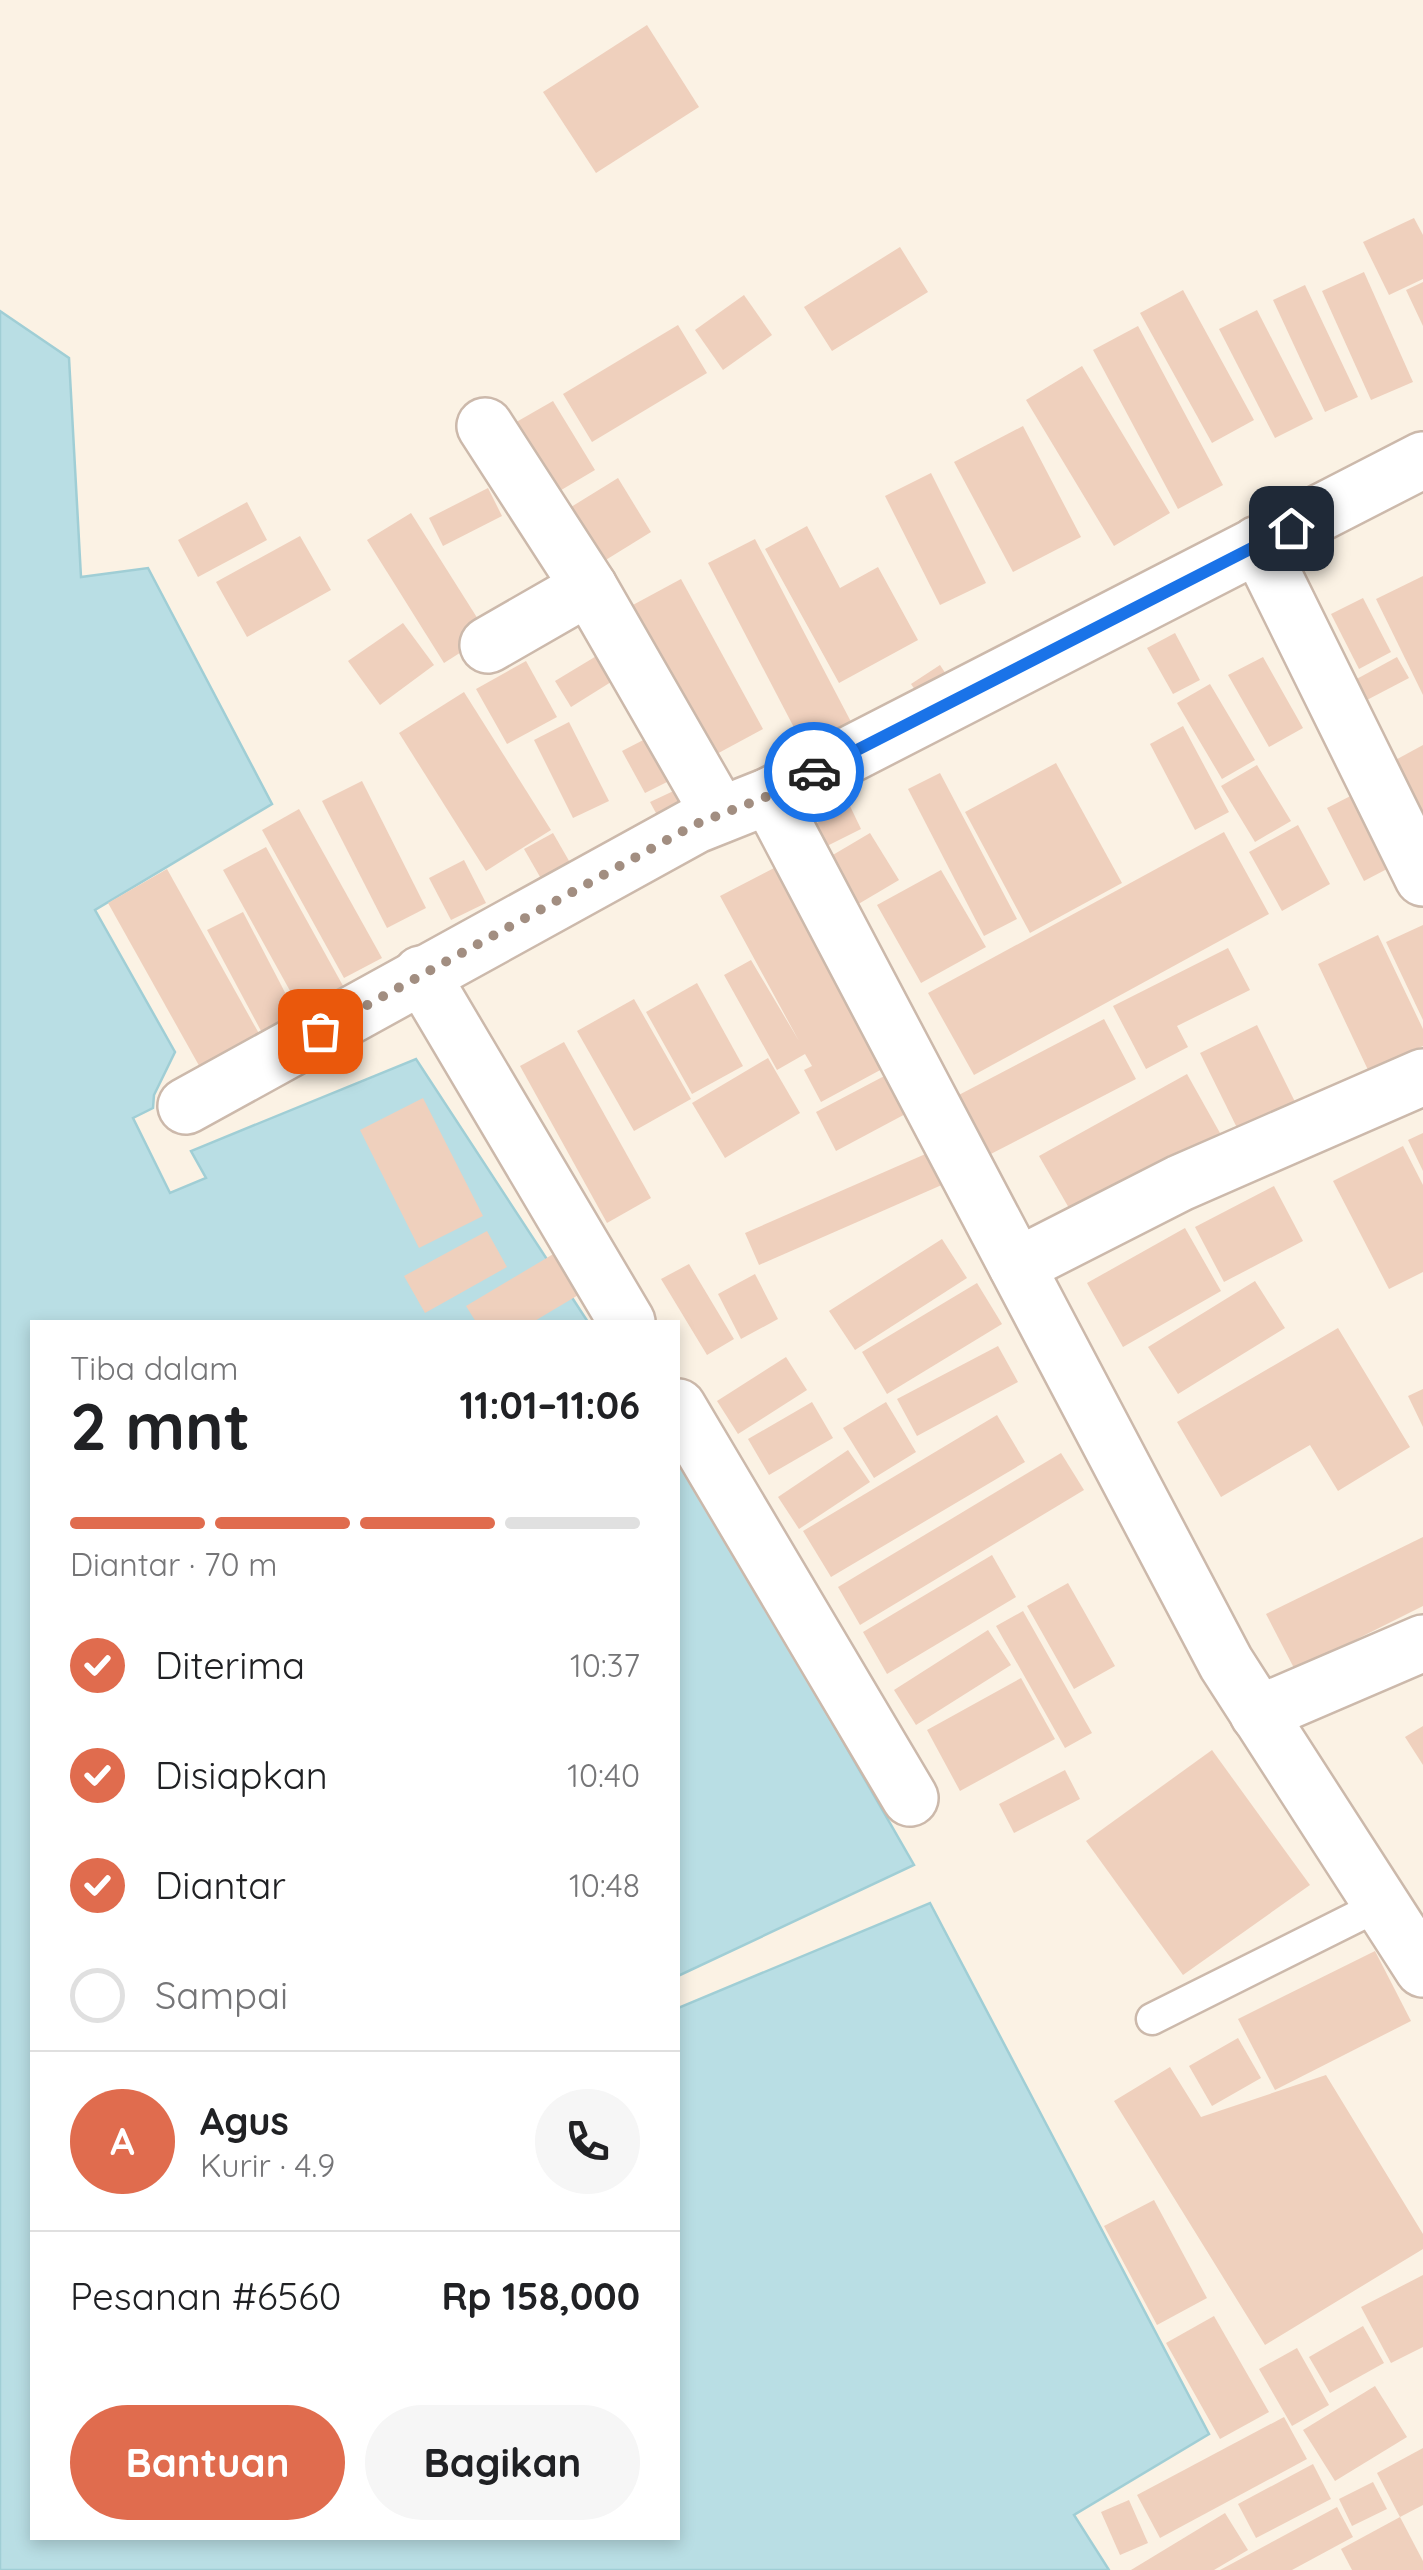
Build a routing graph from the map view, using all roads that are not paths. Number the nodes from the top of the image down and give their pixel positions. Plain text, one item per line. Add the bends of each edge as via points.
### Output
1 (486, 426) dead end
2 (1423, 460) edge
3 (1258, 544) junction
4 (588, 587) junction
5 (488, 645) dead end
6 (744, 806) junction
7 (1423, 878) edge
8 (420, 974) junction
9 (1423, 1077) edge
10 (186, 1106) dead end
11 (1017, 1266) junction
12 (626, 1320) edge
13 (680, 1410) edge
14 (1423, 1643) edge
15 (1258, 1714) junction
16 (910, 1798) dead end
17 (1382, 1904) junction
18 (1423, 1969) edge
19 (1152, 2018) dead end

1 - 4 street
2 - 3 street
3 - 6 street
3 - 7 street
4 - 5 street
4 - 6 street
6 - 8 street via 696,824
6 - 11 street
8 - 10 street
8 - 12 street
9 - 11 street via 1180,1183
11 - 15 street
13 - 16 street
14 - 15 street
15 - 17 street
17 - 18 street
17 - 19 lane

